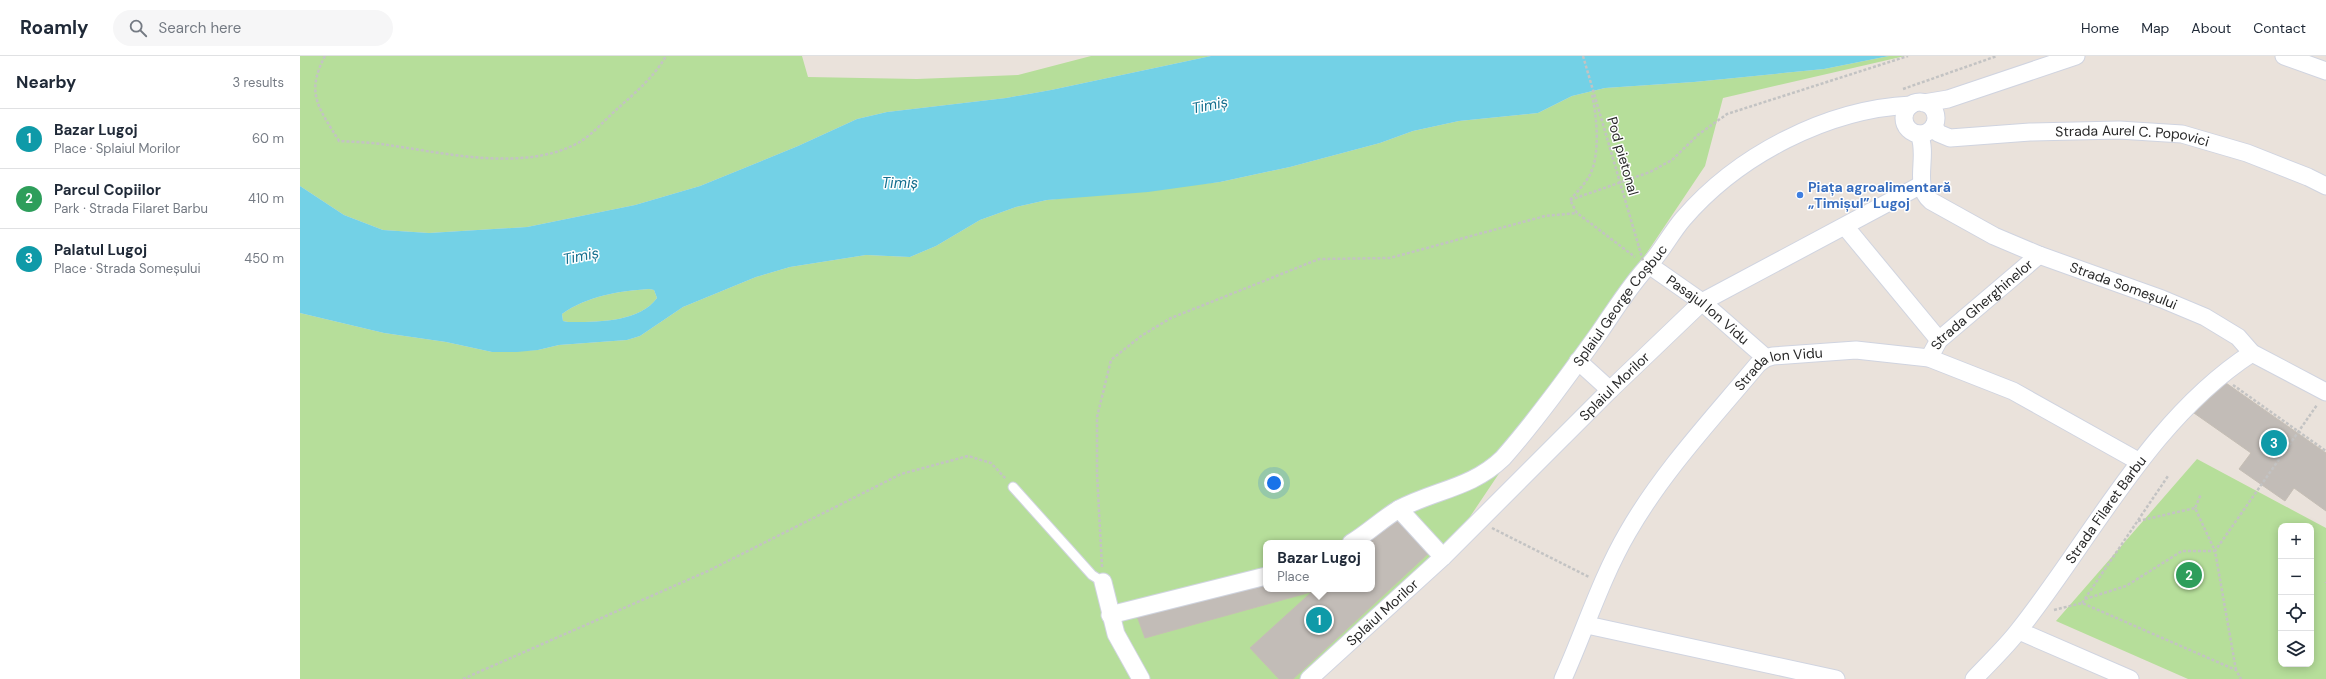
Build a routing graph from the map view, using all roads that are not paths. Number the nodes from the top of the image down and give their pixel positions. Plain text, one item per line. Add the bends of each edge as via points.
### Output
1 (2076, 56) edge
2 (2284, 56) edge
3 (2326, 71) edge
4 (1926, 112) junction
5 (1919, 134) junction
6 (1921, 185) junction
7 (2326, 186) edge
8 (1848, 230) dead end
9 (2039, 255) junction
10 (1646, 263) junction
11 (1702, 302) junction
12 (1939, 340) junction
13 (2252, 354) junction
14 (1766, 358) junction
15 (1929, 358) junction
16 (1578, 362) junction
17 (1610, 390) junction
18 (2322, 398) edge
19 (2138, 461) junction
20 (1493, 468) junction
21 (1013, 488) road end
22 (1512, 488) junction
23 (1399, 509) junction
24 (1355, 540) edge
25 (1443, 557) junction
26 (1263, 577) edge
27 (1103, 582) joint
28 (1110, 615) junction
29 (1587, 625) junction
30 (2019, 631) junction
31 (1141, 679) edge
32 (1309, 679) edge
33 (1563, 679) edge
34 (1836, 679) edge
35 (1974, 679) edge
36 (2130, 679) edge

1 - 4 street via 1948,99
2 - 3 street
4 - 5 street via 1926,133
4 - 5 street via 1906,111 1905,123 1913,132
4 - 7 street, Strada Aurel C. Popovici via 1938,133 1950,138 2030,132 2119,130 2182,134 2247,153
4 - 10 street, Splaiul George Coșbuc via 1894,106 1857,113 1789,138 1732,173 1683,219
5 - 6 street via 1923,142 1924,155
6 - 9 street, Strada Someșului via 1925,196 1957,217
6 - 11 street, Splaiul Morilor
8 - 12 street
9 - 12 street, Strada Gherghinelor
9 - 13 street, Strada Someșului via 2162,299 2204,317 2238,337
10 - 11 street, Pasajul Ion Vidu
10 - 16 street, Splaiul George Coșbuc
11 - 14 street, Pasajul Ion Vidu
11 - 17 street, Splaiul Morilor
12 - 15 street, Strada Gherghinelor
13 - 18 street, Strada Someșului
13 - 19 street, Strada Filaret Barbu via 2220,376 2188,406
14 - 15 street, Strada Ion Vidu via 1817,351 1856,350
14 - 29 street, Strada Ion Vidu via 1758,364 1677,461 1647,502 1612,561
15 - 19 street, Strada Ion Vidu via 2013,391
16 - 17 street
16 - 20 street, Splaiul George Coșbuc via 1513,447
17 - 22 street, Splaiul Morilor
19 - 30 street, Strada Filaret Barbu via 2114,499
20 - 22 street
20 - 23 street, Splaiul George Coșbuc via 1459,487
21 - 27 lane via 1092,575
22 - 25 street, Splaiul Morilor
23 - 24 street, Splaiul George Coșbuc
23 - 25 street
25 - 32 street, Splaiul Morilor
26 - 28 street
27 - 28 street
28 - 31 street via 1123,649
29 - 33 street, Strada Ion Vidu
29 - 34 street
30 - 35 street, Strada Filaret Barbu
30 - 36 street

